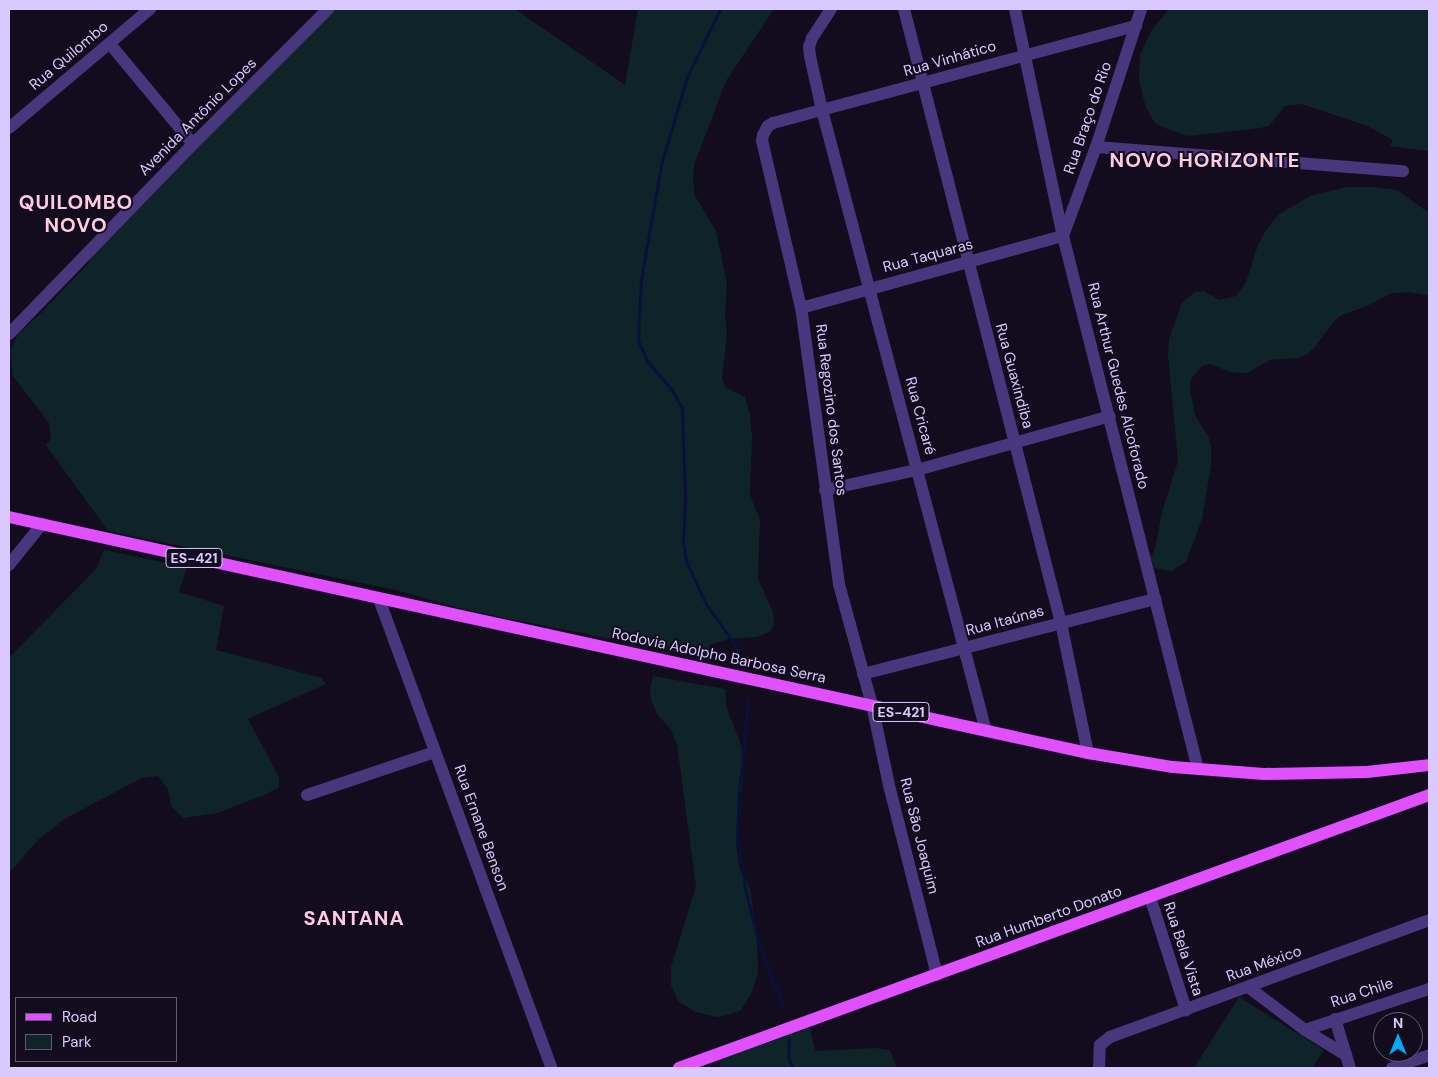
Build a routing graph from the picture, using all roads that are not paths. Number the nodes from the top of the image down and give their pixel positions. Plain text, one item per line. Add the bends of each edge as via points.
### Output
1 (150, 9) edge
2 (328, 9) edge
3 (831, 9) edge
4 (904, 9) edge
5 (1015, 9) edge
6 (1141, 9) edge
7 (1136, 26) junction
8 (110, 44) junction
9 (1025, 55) junction
10 (924, 84) junction
11 (822, 110) junction
12 (773, 123) joint
13 (9, 128) edge
14 (192, 144) junction
15 (1096, 147) junction
16 (1403, 171) dead end
17 (1063, 236) junction
18 (967, 262) junction
19 (870, 289) junction
20 (802, 308) junction
21 (9, 334) edge
22 (1110, 416) junction
23 (1015, 443) junction
24 (917, 470) junction
25 (825, 490) junction
26 (9, 517) edge
27 (42, 524) junction
28 (9, 566) edge
29 (379, 599) junction
30 (1156, 599) junction
31 (1061, 623) junction
32 (964, 648) junction
33 (863, 674) junction
34 (872, 705) junction
35 (986, 731) junction
36 (435, 752) junction
37 (1088, 753) junction
38 (1429, 765) edge
39 (1198, 769) junction
40 (307, 794) dead end
41 (1429, 795) edge
42 (1150, 897) junction
43 (1429, 920) edge
44 (938, 975) junction
45 (1248, 987) junction
46 (1429, 989) edge
47 (1186, 1010) junction
48 (1335, 1019) junction
49 (1305, 1030) junction
50 (1429, 1055) edge
51 (1346, 1056) junction
52 (552, 1068) edge
53 (679, 1068) edge
54 (1099, 1068) edge
55 (1350, 1068) edge
56 (1392, 1068) edge

1 - 8 street, Rua Quilombo
2 - 14 street, Avenida Antônio Lopes
3 - 11 street, Rua Cricaré via 816,29 809,47
4 - 10 street, Rua Guaxindiba
5 - 9 street, Rua Arthur Guedes Alcoforado
6 - 7 street, Rua Braço do Rio
7 - 9 street, Rua Vinhático
7 - 15 street, Rua Braço do Rio
8 - 13 street, Rua Quilombo
8 - 14 street
9 - 10 street, Rua Vinhático
9 - 17 street, Rua Arthur Guedes Alcoforado
10 - 11 street, Rua Vinhático
10 - 18 street, Rua Guaxindiba
11 - 12 street, Rua Vinhático
11 - 19 street, Rua Cricaré
12 - 20 street, Rua Regozino dos Santos via 765,130 762,141
14 - 21 street, Avenida Antônio Lopes
15 - 16 street
15 - 17 street, Rua Braço do Rio
17 - 18 street, Rua Taquaras
17 - 22 street, Rua Arthur Guedes Alcoforado
18 - 19 street, Rua Taquaras
18 - 23 street, Rua Guaxindiba
19 - 20 street, Rua Taquaras
19 - 24 street, Rua Cricaré
20 - 25 street, Rua Regozino dos Santos
22 - 23 street
22 - 30 street, Rua Arthur Guedes Alcoforado
23 - 24 street
23 - 31 street, Rua Guaxindiba
24 - 25 street
24 - 32 street, Rua Cricaré
25 - 33 street, Rua Regozino dos Santos via 839,584
26 - 27 main road, Rodovia Adolpho Barbosa Serra / ES-421
27 - 28 street
27 - 29 main road, Rodovia Adolpho Barbosa Serra / ES-421
29 - 34 main road, Rodovia Adolpho Barbosa Serra / ES-421
29 - 36 street, Rua Ernane Benson
30 - 31 street, Rua Itaúnas
30 - 39 street, Rua Arthur Guedes Alcoforado
31 - 32 street, Rua Itaúnas
31 - 37 street, Rua Guaxindiba
32 - 33 street, Rua Itaúnas
32 - 35 street, Rua Cricaré
33 - 34 street, Rua Regozino dos Santos
34 - 35 main road, Rodovia Adolpho Barbosa Serra / ES-421
34 - 44 street, Rua São Joaquim
35 - 37 main road, Rodovia Adolpho Barbosa Serra / ES-421
36 - 40 street
36 - 52 street, Rua Ernane Benson
37 - 39 main road, Rodovia Adolpho Barbosa Serra / ES-421
38 - 39 main road, Rodovia Adolpho Barbosa Serra / ES-421 via 1318,774
41 - 42 main road, Rua Humberto Donato
42 - 44 main road, Rua Humberto Donato
42 - 47 street, Rua Bela Vista
43 - 45 street, Rua México
44 - 53 main road, Rua Humberto Donato
45 - 47 street, Rua México
45 - 49 street
46 - 48 street, Rua Chile
47 - 54 street, Rua México via 1110,1037 1100,1045
48 - 49 street, Rua Chile
48 - 51 street
49 - 51 street
50 - 56 street
51 - 55 street

